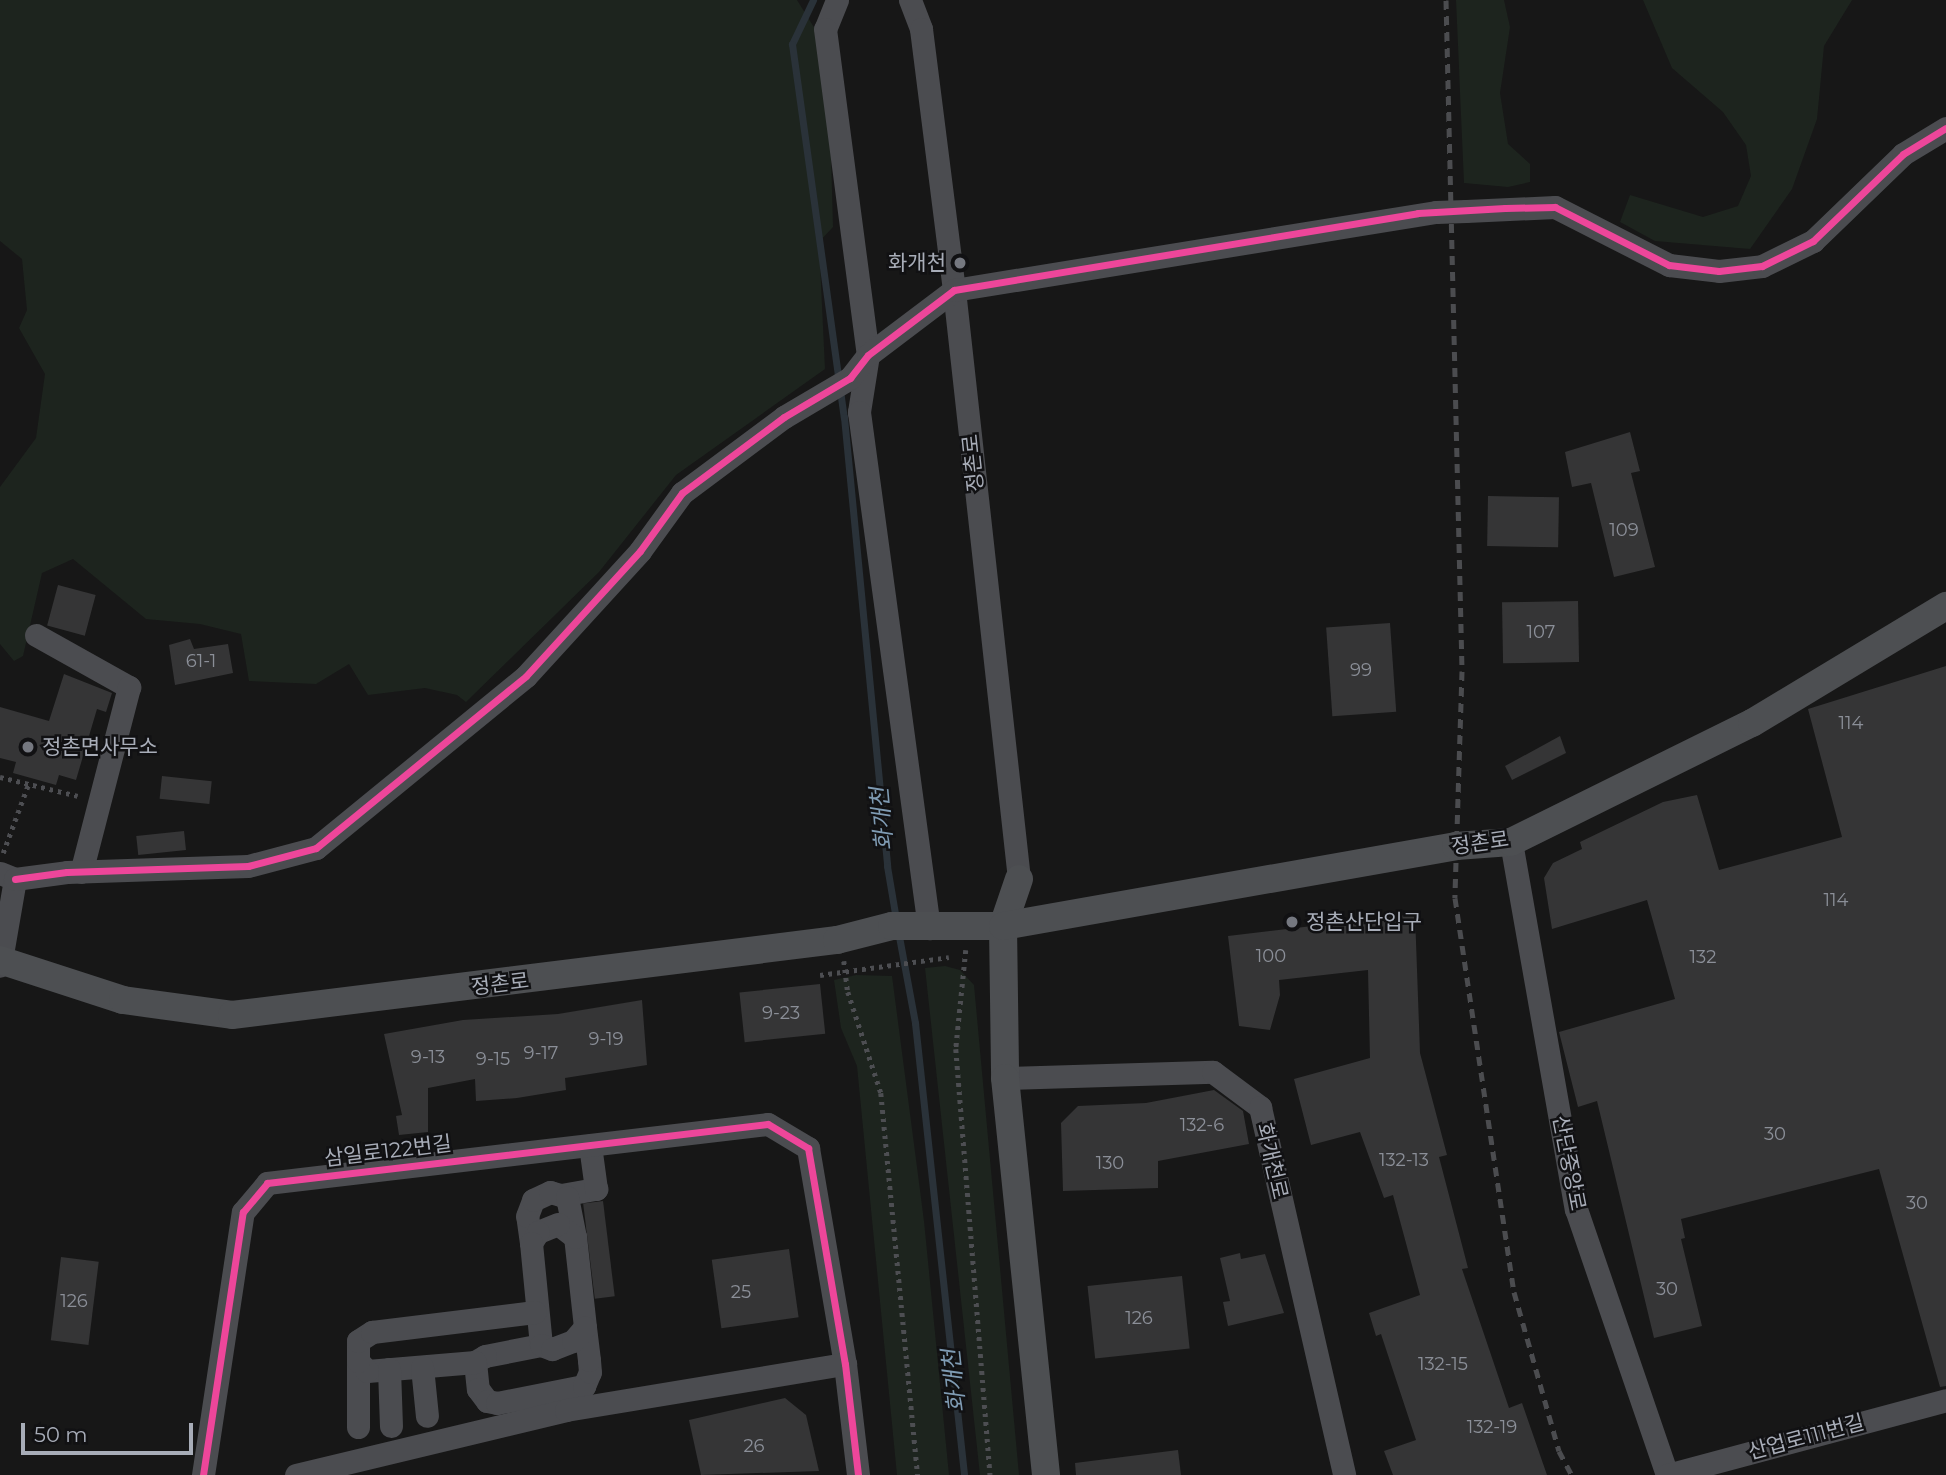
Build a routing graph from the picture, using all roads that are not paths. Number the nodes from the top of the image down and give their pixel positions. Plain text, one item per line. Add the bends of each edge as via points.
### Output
1 (837, 0) edge
2 (910, 0) edge
3 (1946, 128) edge
4 (954, 289) junction
5 (868, 355) junction
6 (1946, 606) edge
7 (36, 635) dead end
8 (1511, 842) junction
9 (81, 872) junction
10 (8, 876) edge
11 (1018, 878) joint
12 (912, 926) junction
13 (1003, 926) junction
14 (0, 960) edge
15 (0, 966) edge
16 (1005, 1078) junction
17 (590, 1145) junction
18 (561, 1195) junction
19 (575, 1237) junction
20 (531, 1243) junction
21 (535, 1312) junction
22 (585, 1327) junction
23 (541, 1345) junction
24 (565, 1345) junction
25 (589, 1360) junction
26 (358, 1361) junction
27 (475, 1362) junction
28 (845, 1364) junction
29 (422, 1367) junction
30 (389, 1369) junction
31 (1946, 1400) edge
32 (397, 1411) junction
33 (203, 1475) edge
34 (296, 1475) edge
35 (858, 1475) edge
36 (1046, 1475) edge
37 (1344, 1475) edge
38 (1667, 1475) edge

1 - 5 street via 825,29
2 - 4 street, 정촌로 via 920,29
3 - 4 street, bridge via 1903,154 1814,240 1762,266 1719,271 1669,265 1555,207 1436,212
4 - 5 street
4 - 11 street, 정촌로
5 - 9 street via 850,378 784,417 682,493 640,551 526,676 450,744 316,848 248,866
5 - 12 street via 859,412
6 - 8 main road, 정촌로 via 1752,723
7 - 9 street via 129,687
8 - 13 main road, 정촌로 via 1456,846
8 - 38 street, 산단중앙로 via 1576,1209
9 - 10 street
10 - 14 street
11 - 13 main road, 정촌로
12 - 13 main road, 정촌로
12 - 14 main road, 정촌로 via 837,940 232,1015 123,1000
13 - 16 main road
14 - 15 street
16 - 36 main road
16 - 37 street, 화개천로 via 1213,1072 1260,1107
17 - 18 street via 596,1189
17 - 28 street, 삼일로122번길 via 768,1125 808,1148
17 - 33 street, 삼일로122번길 via 267,1183 243,1212
18 - 19 street via 572,1207
18 - 20 street via 551,1192 533,1200 527,1216
19 - 20 street via 558,1224 538,1232
19 - 22 street
20 - 21 street
21 - 23 street
21 - 26 street via 372,1332 358,1341
22 - 24 street
22 - 25 street
23 - 24 street via 552,1349
23 - 27 street
24 - 25 street
25 - 27 street via 590,1372 583,1386 497,1404 487,1401 478,1389
26 - 30 street via 367,1371
26 - 32 street
27 - 29 street
28 - 34 street via 566,1410
28 - 35 street
29 - 30 street
29 - 32 street
30 - 32 street
31 - 38 street, 산업로111번길

